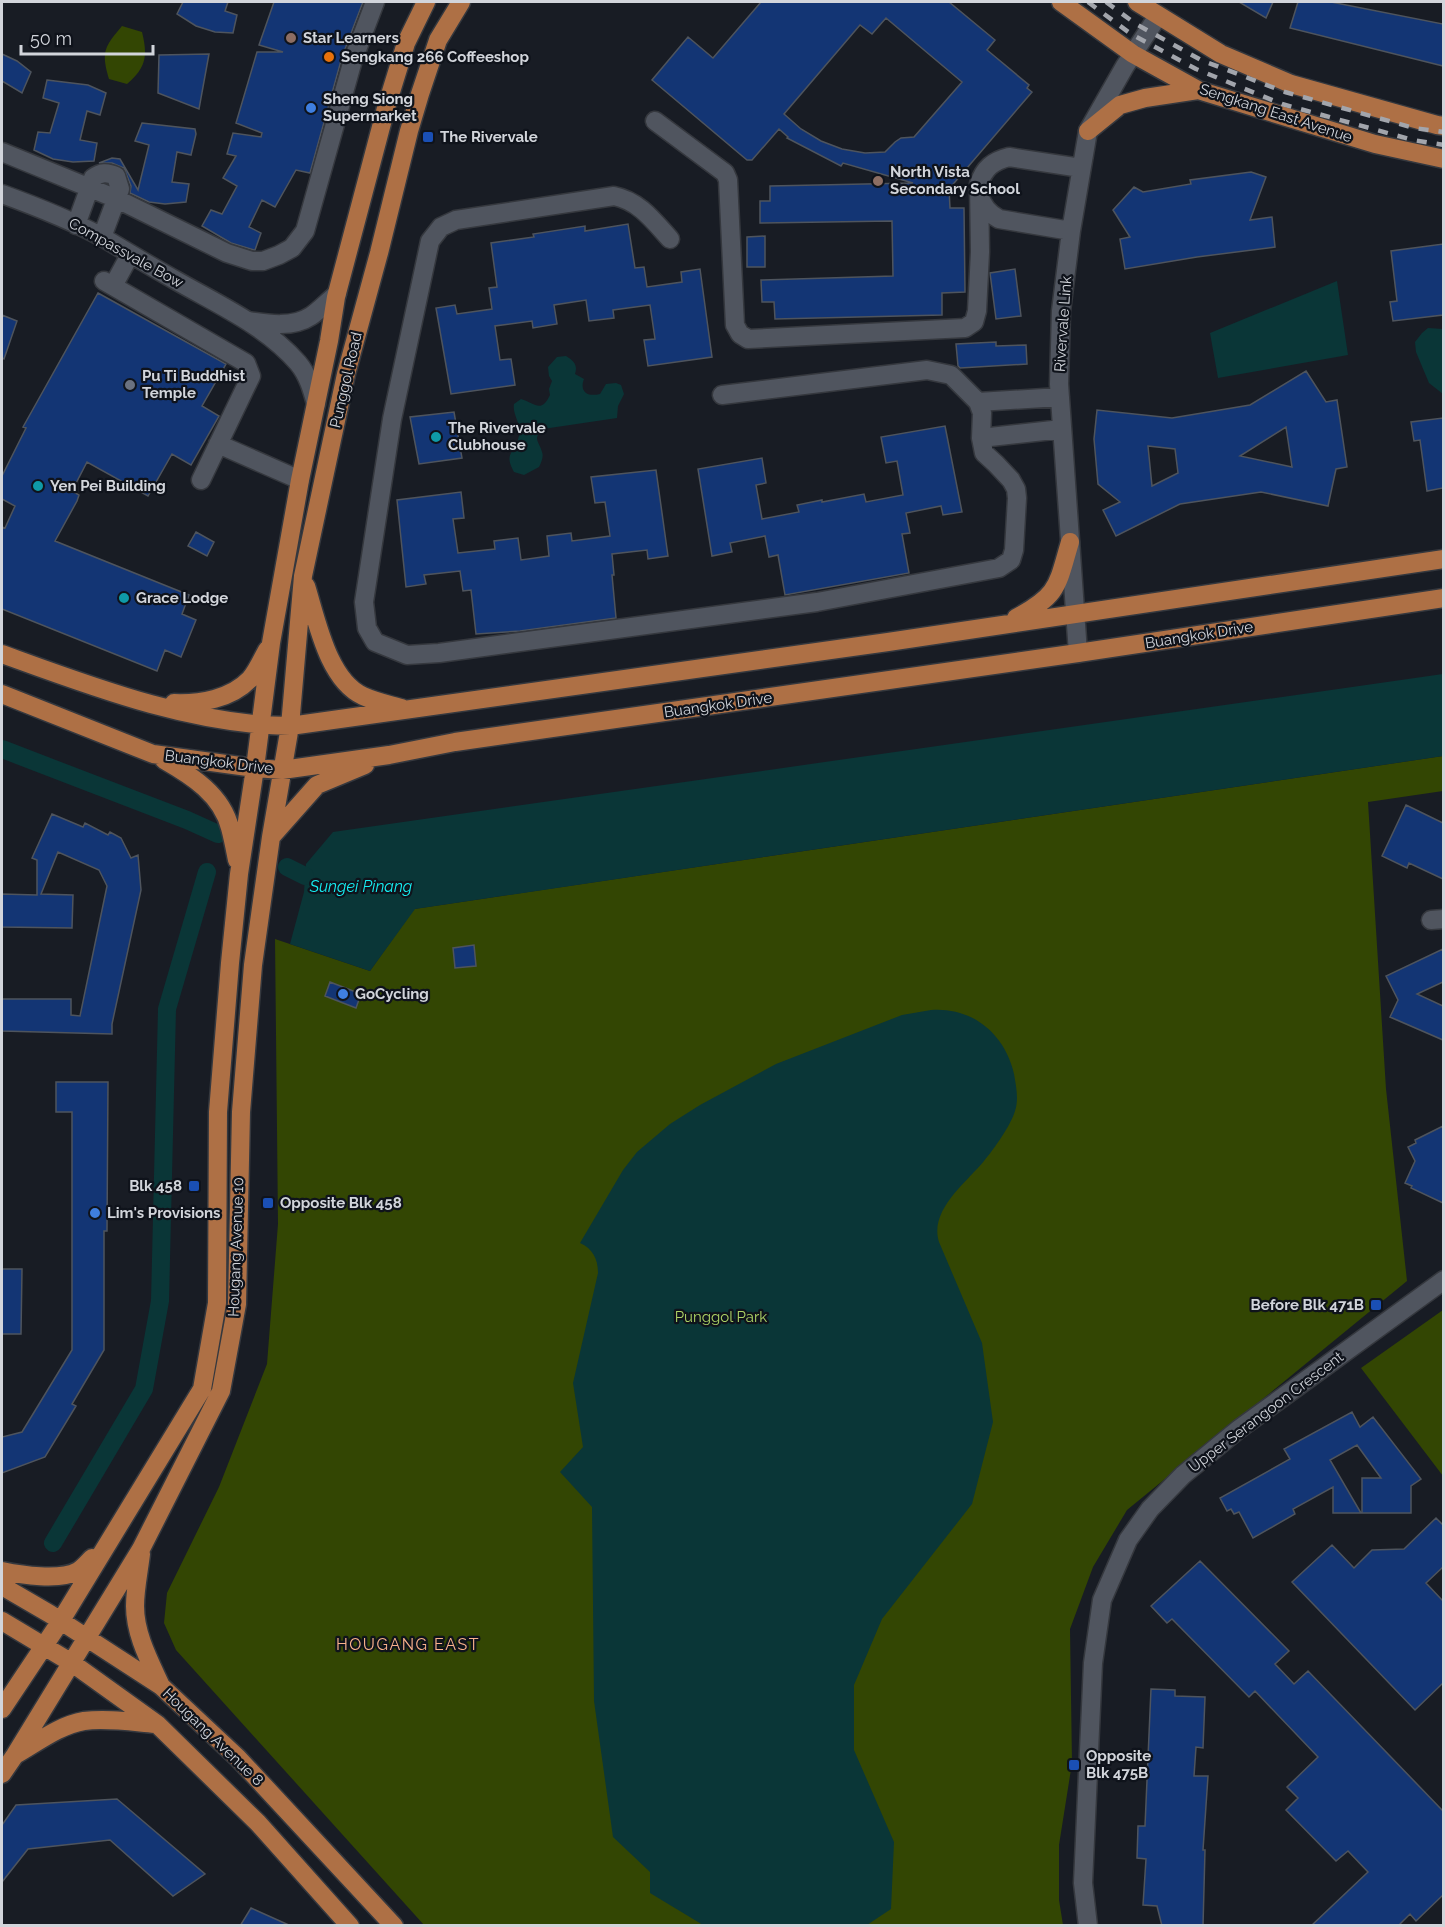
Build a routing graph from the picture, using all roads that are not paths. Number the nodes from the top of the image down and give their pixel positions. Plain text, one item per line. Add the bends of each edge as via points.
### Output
1 (375, 2) edge
2 (426, 2) edge
3 (461, 2) edge
4 (1061, 2) edge
5 (1137, 2) edge
6 (1158, 16) junction
7 (1133, 54) junction
8 (1198, 90) junction
9 (655, 120) dead end
10 (1443, 126) edge
11 (1089, 131) junction
12 (2, 152) edge
13 (1443, 159) edge
14 (1081, 168) junction
15 (89, 188) junction
16 (2, 194) edge
17 (979, 194) junction
18 (117, 199) junction
19 (76, 225) junction
20 (1071, 231) junction
21 (102, 237) junction
22 (670, 238) dead end
23 (130, 255) junction
24 (337, 294) junction
25 (247, 320) junction
26 (722, 395) dead end
27 (1060, 397) junction
28 (978, 402) junction
29 (316, 404) junction
30 (1062, 429) junction
31 (981, 438) junction
32 (218, 444) junction
33 (201, 480) dead end
34 (300, 480) junction
35 (1070, 542) junction
36 (1443, 559) edge
37 (303, 576) junction
38 (1443, 598) edge
39 (1075, 614) junction
40 (1004, 624) junction
41 (271, 643) junction
42 (1078, 653) junction
43 (2, 654) edge
44 (2, 694) edge
45 (139, 701) junction
46 (409, 711) junction
47 (261, 726) junction
48 (290, 726) junction
49 (153, 754) junction
50 (389, 755) junction
51 (255, 768) junction
52 (282, 770) junction
53 (271, 837) junction
54 (239, 874) junction
55 (1443, 1280) edge
56 (106, 1544) junction
57 (141, 1550) junction
58 (2, 1571) edge
59 (2, 1586) edge
60 (2, 1621) edge
61 (60, 1622) junction
62 (87, 1639) junction
63 (45, 1646) junction
64 (72, 1663) junction
65 (161, 1686) junction
66 (2, 1709) edge
67 (157, 1724) junction
68 (15, 1755) junction
69 (2, 1774) edge
70 (350, 1926) edge
71 (394, 1926) edge
72 (1088, 1926) edge

1 - 18 street via 353,60 305,231 292,248 263,261 252,261 227,253
2 - 24 main road, Punggol Road via 406,43 386,108
3 - 37 main road, Punggol Road via 438,40 409,131 346,374
4 - 7 main road, Sengkang East Avenue
5 - 6 main road
6 - 7 street, Rivervale Link
6 - 10 main road via 1221,54 1291,84
7 - 8 main road, Sengkang East Avenue
7 - 11 street, Rivervale Link
8 - 11 main road via 1120,105
8 - 13 main road, Sengkang East Avenue via 1375,144
9 - 17 street via 725,173 728,180 735,325 748,339 965,328 974,322 977,311
11 - 14 street, Rivervale Link
12 - 15 street
14 - 17 street via 1009,157 999,159 982,173
14 - 20 street, Rivervale Link
15 - 18 street
15 - 19 street
16 - 19 street, Compassvale Bow
17 - 20 street via 982,205 999,219
18 - 21 street
19 - 21 street, Compassvale Bow
20 - 27 street, Rivervale Link via 1061,311
21 - 23 street, Compassvale Bow
22 - 31 street via 634,202 614,196 456,220 441,227 430,241 392,419 364,602 367,628 375,642 407,655 439,653 817,602 999,568 1011,560 1014,550 1016,489 984,453
23 - 25 street, Compassvale Bow
23 - 32 street via 109,284 246,363 251,375
24 - 25 street, Compassvale Bow via 309,317 296,322 267,324
24 - 29 main road, Punggol Road
25 - 29 street, Compassvale Bow via 299,364
26 - 28 street via 927,370 951,375
27 - 28 street
27 - 30 street, Rivervale Link
28 - 31 street via 982,413
29 - 34 main road, Punggol Road
30 - 31 street
30 - 35 street, Rivervale Link
32 - 33 street
32 - 34 street
34 - 41 main road, Punggol Road
35 - 39 street, Rivervale Link
35 - 40 main road via 1058,585 1045,601
36 - 39 main road
37 - 46 main road via 338,675 362,696
37 - 48 main road, Punggol Road
38 - 42 main road, Buangkok Drive
39 - 40 main road
39 - 42 street, Rivervale Link
40 - 46 main road
41 - 45 main road via 251,678 235,691 213,700
41 - 47 main road, Punggol Road
42 - 50 main road, Buangkok Drive via 455,742
43 - 45 main road
44 - 49 main road, Buangkok Drive
45 - 47 main road
46 - 48 main road
47 - 48 main road
47 - 51 main road, Punggol Road
48 - 52 main road, Punggol Road
49 - 51 main road, Buangkok Drive
49 - 54 main road via 188,774 218,800 230,826
50 - 52 main road, Buangkok Drive
50 - 53 main road via 317,785
51 - 52 main road, Buangkok Drive
51 - 54 main road, Hougang Avenue 10
52 - 53 main road, Hougang Avenue 10
53 - 57 main road, Hougang Avenue 10 via 253,965 241,1112 237,1304 221,1391
54 - 56 main road, Hougang Avenue 10 via 218,1112 216,1303 202,1389
55 - 72 street, Upper Serangoon Crescent via 1184,1475 1150,1509 1128,1540 1102,1600 1093,1663 1083,1883
56 - 58 main road via 78,1571 62,1576
56 - 61 main road, Hougang Avenue 10
57 - 62 main road, Hougang Avenue 10
57 - 65 main road via 137,1624
59 - 61 main road, Hougang Avenue 8
60 - 63 main road, Hougang Avenue 8
61 - 62 main road, Hougang Avenue 8
61 - 63 main road, Hougang Avenue 10
62 - 64 main road, Hougang Avenue 10
62 - 65 main road, Hougang Avenue 8
63 - 64 main road, Hougang Avenue 8
63 - 66 main road, Hougang Avenue 10
64 - 67 main road, Hougang Avenue 8
64 - 68 main road, Hougang Avenue 10
65 - 71 main road, Hougang Avenue 8 via 238,1758
67 - 68 main road via 83,1721
67 - 70 main road, Hougang Avenue 8 via 258,1823
68 - 69 main road, Hougang Avenue 10

